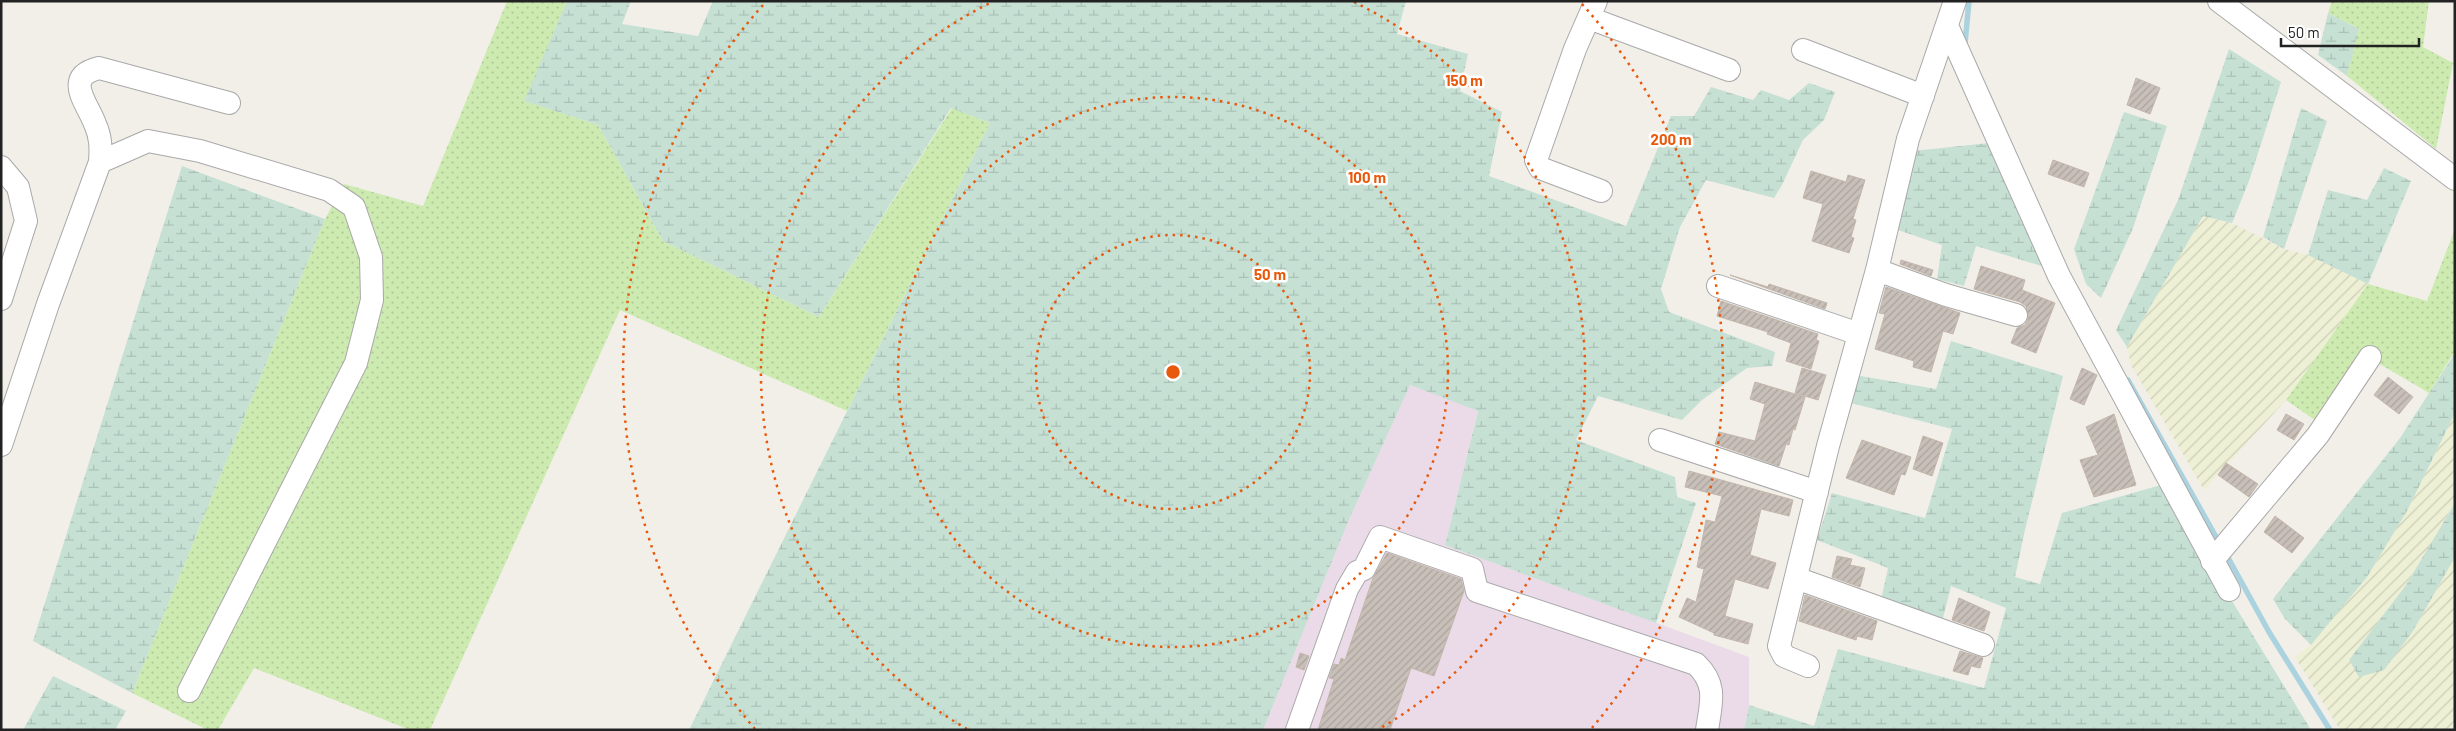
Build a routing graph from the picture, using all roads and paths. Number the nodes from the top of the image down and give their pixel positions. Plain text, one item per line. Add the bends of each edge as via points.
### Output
1 (1955, 1) edge
2 (2219, 1) edge
3 (1592, 10) edge
4 (1948, 28) junction
5 (1803, 50) dead end
6 (1729, 70) dead end
7 (1923, 96) junction
8 (229, 103) dead end
9 (100, 162) junction
10 (1, 167) edge
11 (2455, 179) edge
12 (1601, 191) dead end
13 (1878, 270) junction
14 (1718, 286) dead end
15 (1, 300) edge
16 (2016, 315) dead end
17 (1860, 334) junction
18 (2370, 357) dead end
19 (1660, 440) dead end
20 (1, 445) edge
21 (1817, 492) junction
22 (2212, 561) junction
23 (1796, 578) junction
24 (2228, 590) dead end
25 (1983, 645) dead end
26 (1808, 666) dead end
27 (189, 691) dead end
28 (1298, 730) edge
29 (1706, 730) edge

1 - 4 street
2 - 11 street
3 - 6 street
3 - 12 street via 1536,160 1540,168
4 - 7 street
4 - 22 street via 2059,276
5 - 7 street
7 - 13 street via 1908,138
8 - 9 street via 100,68 89,70 80,88 99,135 102,147
9 - 20 street
9 - 27 street via 148,141 200,152 329,190 354,207 371,257 372,300 356,363
10 - 15 street via 18,187 26,221
13 - 16 street via 1946,295
13 - 17 street
14 - 17 street
17 - 21 street
18 - 22 street via 2318,435
19 - 21 street
21 - 23 street
22 - 24 street
23 - 25 street
23 - 26 street via 1779,646 1784,656
28 - 29 street via 1347,589 1357,572 1364,569 1380,536 1472,569 1477,591 1696,664 1706,674 1711,686

